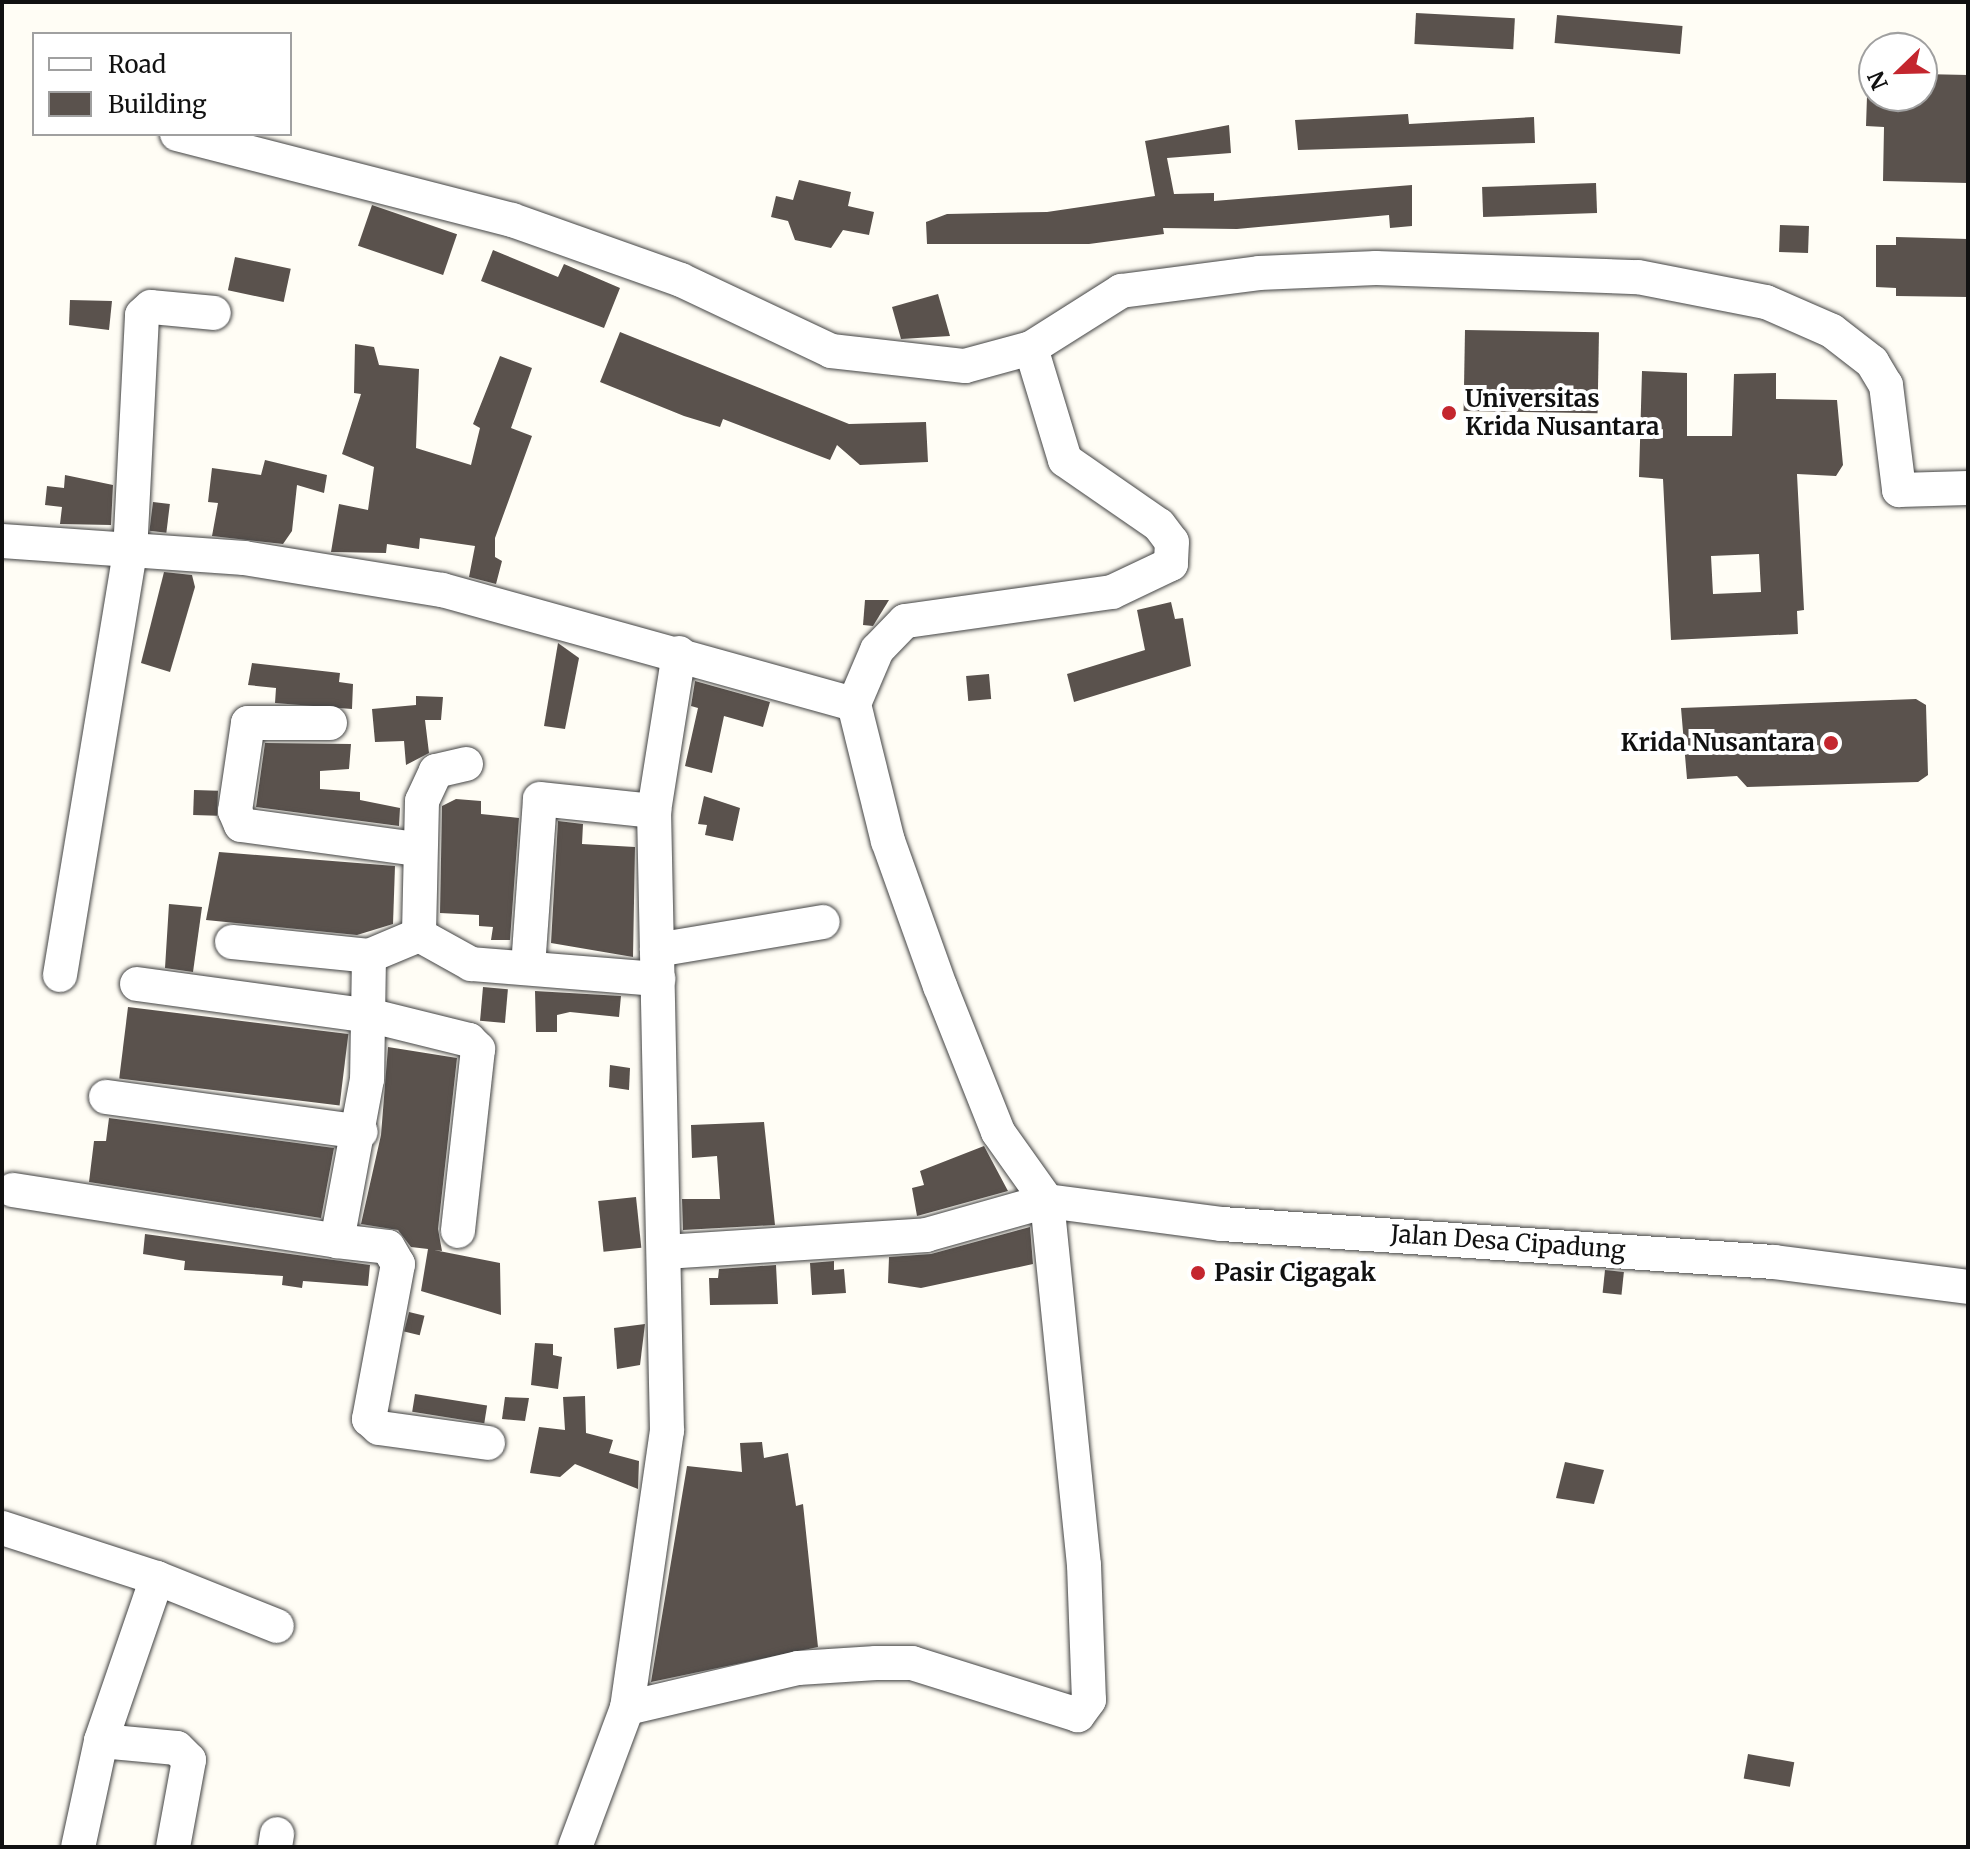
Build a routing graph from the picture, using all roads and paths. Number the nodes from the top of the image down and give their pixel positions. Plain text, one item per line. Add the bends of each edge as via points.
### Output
1 (185, 136) edge
2 (214, 313) dead end
3 (1031, 348) junction
4 (1968, 488) edge
5 (2, 541) edge
6 (130, 553) junction
7 (679, 653) junction
8 (854, 704) junction
9 (330, 723) dead end
10 (466, 764) dead end
11 (654, 811) junction
12 (416, 849) junction
13 (823, 922) dead end
14 (419, 935) junction
15 (232, 942) dead end
16 (369, 956) junction
17 (658, 964) junction
18 (528, 967) junction
19 (60, 975) dead end
20 (137, 984) dead end
21 (372, 1016) junction
22 (106, 1097) dead end
23 (361, 1132) junction
24 (13, 1190) dead end
25 (1047, 1201) junction
26 (458, 1231) dead end
27 (337, 1241) junction
28 (665, 1252) junction
29 (1968, 1287) edge
30 (488, 1443) dead end
31 (3, 1534) edge
32 (157, 1578) junction
33 (277, 1626) dead end
34 (627, 1708) junction
35 (101, 1741) junction
36 (78, 1847) edge
37 (173, 1847) edge
38 (575, 1847) edge

1 - 3 street via 512,220 681,280 846,354 965,366
2 - 6 street via 151,307 142,315
3 - 4 street via 1121,291 1259,273 1376,268 1638,277 1766,302 1832,331 1872,362 1886,385 1899,490
3 - 8 street via 1065,460 1159,525 1172,542 1171,564 1149,581 1112,592 905,621 877,650
5 - 6 street
6 - 7 street via 244,558 399,582
6 - 19 street
7 - 8 street
7 - 11 street
8 - 25 street via 888,841 940,986 998,1132
9 - 12 street via 248,723 235,811 241,825
10 - 12 street via 436,771 422,801
11 - 17 street
11 - 18 street via 540,799
12 - 14 street
13 - 17 street
14 - 16 street
14 - 18 street via 455,960
15 - 16 street
16 - 21 street
17 - 18 street
17 - 28 street
20 - 21 street
21 - 23 street
21 - 26 street via 452,1034 478,1049
22 - 23 street
23 - 27 street
24 - 27 street
25 - 28 street via 926,1235
25 - 29 street, Jalan Desa Cipadung via 1222,1224 1774,1262
25 - 34 street via 1092,1665 1086,1708 1078,1715 912,1663 876,1663 798,1668
27 - 30 street via 388,1247 398,1264 369,1419 379,1428
28 - 34 street via 667,1431
31 - 32 street
32 - 33 street
32 - 35 street
34 - 38 street via 617,1750
35 - 36 street
35 - 37 street via 177,1748 189,1760

